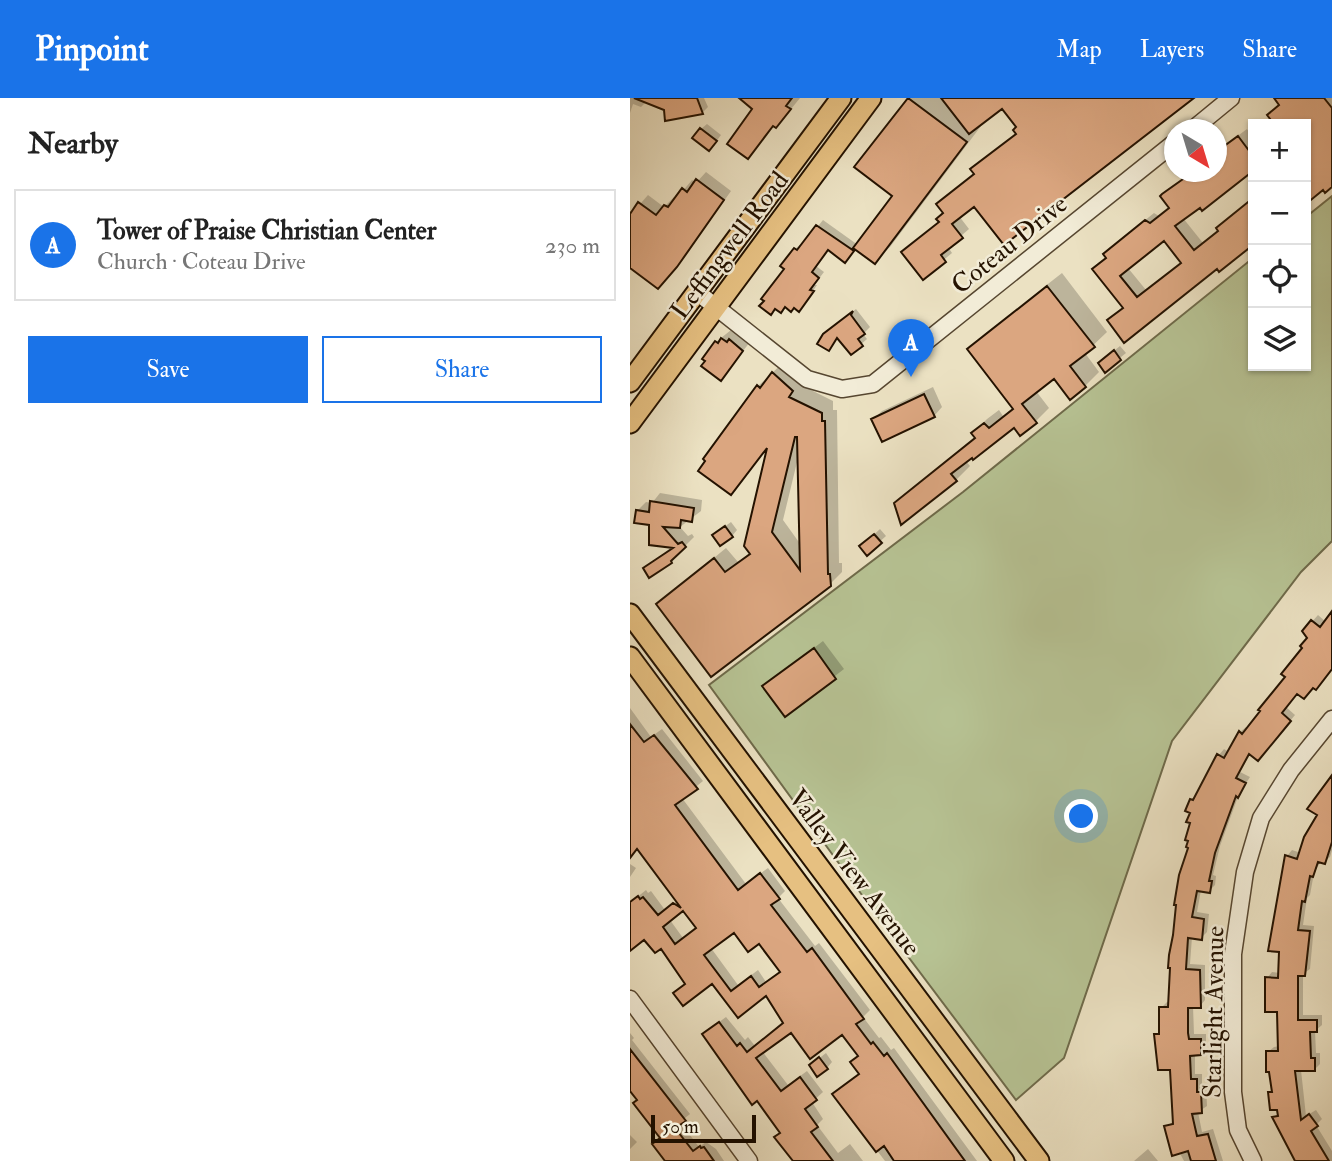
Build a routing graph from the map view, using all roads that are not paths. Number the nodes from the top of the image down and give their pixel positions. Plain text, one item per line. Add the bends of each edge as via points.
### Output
1 (841, 98) edge
2 (871, 98) edge
3 (1231, 98) edge
4 (1205, 119) edge
5 (1164, 151) edge
6 (697, 292) junction
7 (716, 307) junction
8 (630, 382) edge
9 (630, 423) edge
10 (630, 614) edge
11 (630, 657) edge
12 (1332, 719) edge
13 (630, 999) edge
14 (749, 1161) edge
15 (1004, 1161) edge
16 (1039, 1161) edge
17 (1253, 1161) edge

1 - 6 main road, Leffingwell Road
2 - 7 main road, Leffingwell Road
3 - 4 street
5 - 7 street, Coteau Drive via 873,384 842,389 807,379
6 - 7 street, Coteau Drive
6 - 8 main road, Leffingwell Road
7 - 9 main road, Leffingwell Road
10 - 16 main road, Valley View Avenue
11 - 15 main road, Valley View Avenue
12 - 17 street, Starlight Avenue via 1291,770 1261,818 1245,872 1233,954 1233,1091 1238,1130
13 - 14 street

